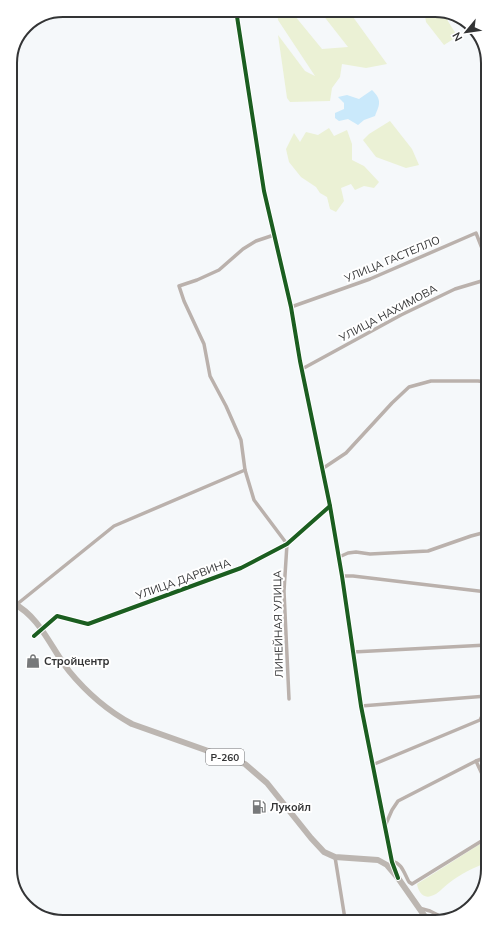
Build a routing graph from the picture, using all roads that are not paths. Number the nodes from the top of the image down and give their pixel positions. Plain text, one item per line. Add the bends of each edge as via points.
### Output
1 (237, 17) edge
2 (274, 235) junction
3 (481, 246) edge
4 (481, 281) edge
5 (291, 307) junction
6 (302, 369) junction
7 (481, 381) edge
8 (322, 469) junction
9 (245, 470) junction
10 (330, 506) junction
11 (481, 533) edge
12 (287, 544) junction
13 (339, 557) junction
14 (342, 576) junction
15 (481, 591) edge
16 (17, 602) edge
17 (17, 607) edge
18 (42, 628) junction
19 (34, 636) dead end
20 (481, 645) edge
21 (353, 652) junction
22 (481, 696) edge
23 (289, 699) dead end
24 (361, 706) junction
25 (481, 718) edge
26 (481, 759) edge
27 (476, 761) junction
28 (372, 765) junction
29 (481, 772) edge
30 (385, 827) junction
31 (481, 841) edge
32 (335, 856) junction
33 (392, 862) junction
34 (398, 878) junction
35 (418, 908) junction
36 (344, 915) edge
37 (424, 915) edge
38 (437, 915) edge

1 - 2 street via 264,191
2 - 5 street
2 - 9 street via 243,249 219,270 179,286 204,344 210,376 241,440
3 - 5 street, УЛИЦА ГАСТЕЛЛО via 476,233 370,279
4 - 6 street, УЛИЦА НАХИМОВА via 455,289 401,315
5 - 6 street
6 - 8 street
7 - 8 street via 431,381 409,387 346,453
8 - 10 street
9 - 12 street via 254,500
9 - 16 street via 114,526
10 - 12 street, УЛИЦА ДАРВИНА
10 - 13 street
11 - 13 street via 428,552 356,552
12 - 18 street, УЛИЦА ДАРВИНА via 241,568 88,624 57,616
12 - 23 street, ЛИНЕЙНАЯ УЛИЦА via 284,591
13 - 14 street
14 - 15 street
14 - 21 street
17 - 18 highway, Р-260
18 - 19 street, УЛИЦА ДАРВИНА
18 - 32 highway, Р-260 via 69,670 98,701 132,724 245,764 267,783 324,852
20 - 21 street
21 - 24 street
22 - 24 street
24 - 28 street
25 - 28 street
26 - 27 street
27 - 29 street
27 - 30 street via 398,801
28 - 30 street
30 - 33 street
31 - 33 street via 412,884 408,882 399,864
32 - 34 highway, Р-260 via 378,860 387,865
32 - 36 street
33 - 34 street
34 - 35 highway, Р-260
35 - 37 highway, Р-260
35 - 38 street

